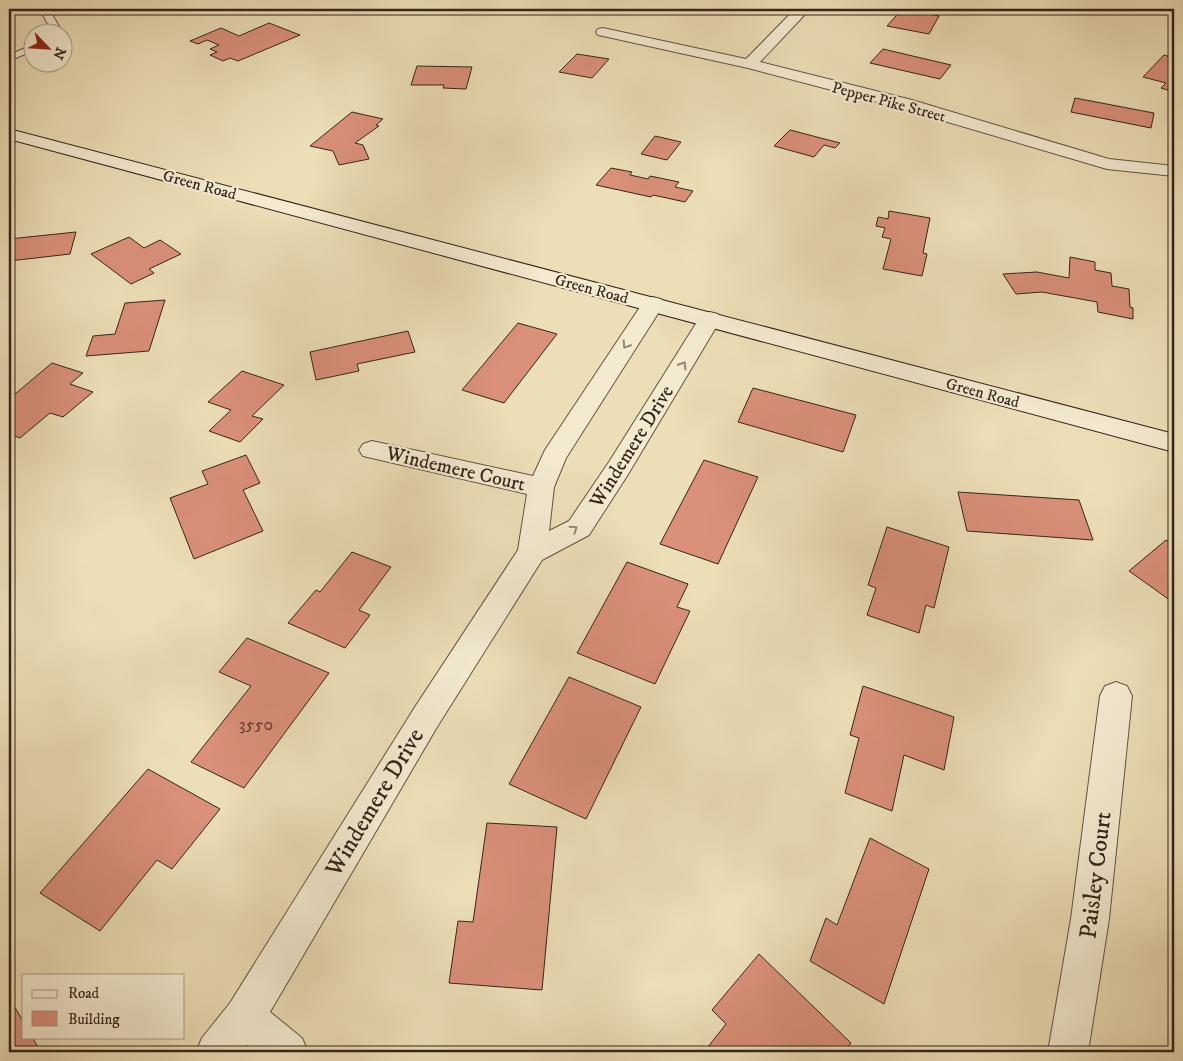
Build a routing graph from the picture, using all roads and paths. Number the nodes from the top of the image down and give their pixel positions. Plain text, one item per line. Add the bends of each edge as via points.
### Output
1 (803, 9) edge
2 (46, 11) dead end
3 (52, 22) edge
4 (603, 32) dead end
5 (22, 52) edge
6 (9, 58) edge
7 (749, 64) junction
8 (9, 134) edge
9 (1174, 171) edge
10 (653, 304) junction
11 (710, 320) junction
12 (1174, 442) edge
13 (372, 450) dead end
14 (540, 487) junction
15 (532, 552) junction
16 (1116, 696) dead end
17 (244, 1017) junction
18 (216, 1052) edge
19 (288, 1052) edge
20 (1068, 1052) edge

1 - 7 street
2 - 3 lane
4 - 7 street, Pepper Pike Street
5 - 6 lane
7 - 9 street, Pepper Pike Street via 906,104 1107,164
8 - 10 street, Green Road
10 - 11 street, Green Road
10 -> 14 street, Windemere Drive via 554,456
11 - 12 street, Green Road
15 -> 11 street, Windemere Drive via 578,528
13 - 14 street, Windemere Court
14 - 15 street, Windemere Drive
15 - 17 street, Windemere Drive via 426,718
16 - 20 street, Paisley Court via 1090,919
17 - 18 street, Windemere Drive
17 - 19 street

